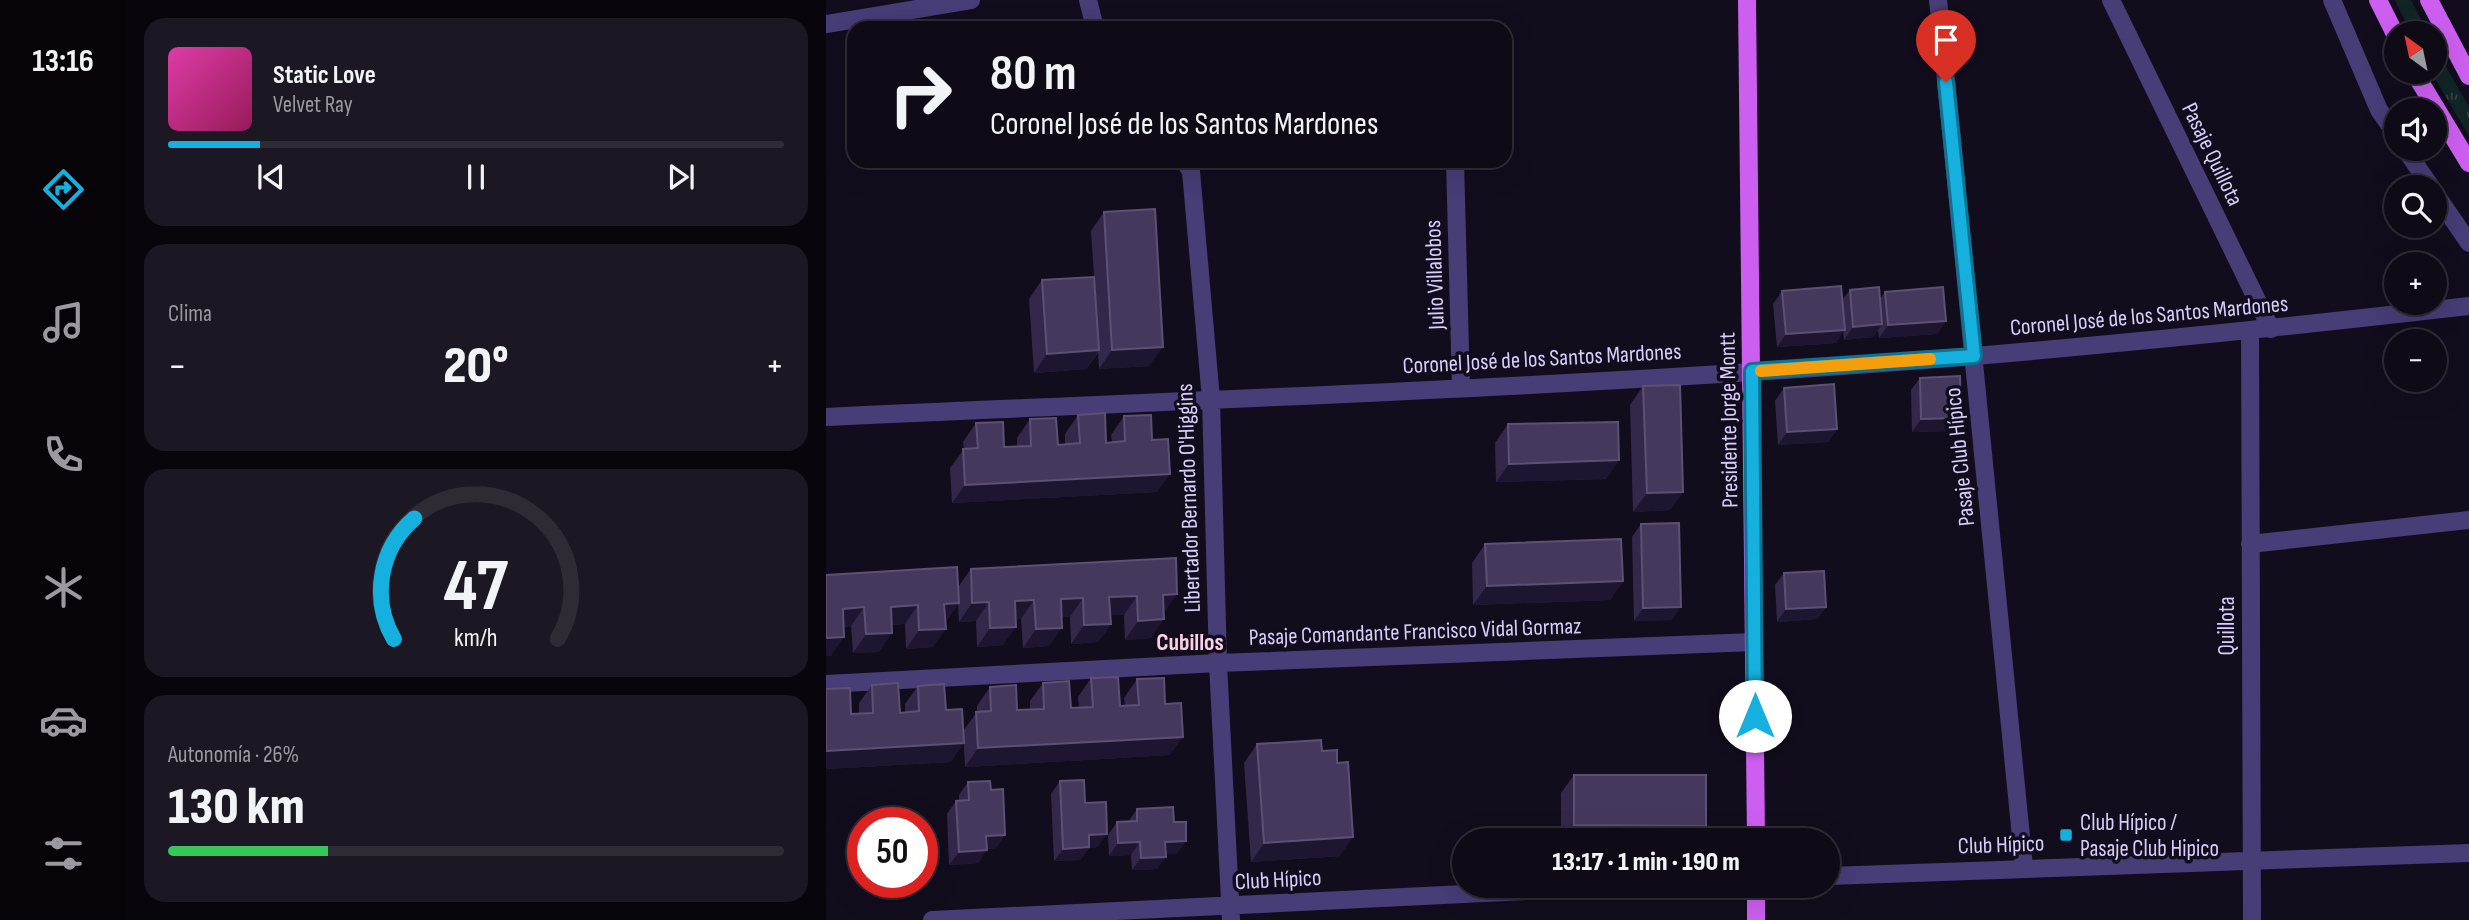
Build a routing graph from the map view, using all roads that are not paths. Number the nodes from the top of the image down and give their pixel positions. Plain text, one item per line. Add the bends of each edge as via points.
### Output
1 (971, 0) edge
2 (1088, 0) edge
3 (1746, 0) edge
4 (1938, 0) edge
5 (2111, 0) edge
6 (2332, 0) edge
7 (2378, 0) edge
8 (2429, 0) edge
9 (1093, 21) edge
10 (2388, 21) edge
11 (826, 24) edge
12 (2469, 76) edge
13 (2421, 84) edge
14 (2384, 117) edge
15 (2469, 163) edge
16 (1189, 168) edge
17 (1455, 168) edge
18 (2447, 210) edge
19 (2469, 243) edge
20 (2469, 306) edge
21 (2271, 329) junction
22 (2250, 331) junction
23 (1974, 356) junction
24 (1752, 371) junction
25 (1461, 388) junction
26 (1211, 399) junction
27 (826, 416) edge
28 (2469, 520) edge
29 (2250, 544) junction
30 (1754, 642) junction
31 (1218, 663) junction
32 (826, 684) edge
33 (1756, 828) edge
34 (2469, 853) edge
35 (2251, 860) junction
36 (2024, 867) junction
37 (1840, 875) edge
38 (1452, 898) edge
39 (1756, 898) edge
40 (1231, 913) edge
41 (932, 920) edge
42 (1756, 920) edge
43 (2252, 920) edge

1 - 11 street
2 - 9 street
3 - 24 main road, Presidente Jorge Montt
4 - 23 street, Pasaje Club Hípico
5 - 21 street, Pasaje Quillota
6 - 14 street
7 - 10 main road
8 - 12 main road
13 - 15 main road
16 - 26 street, Libertador Bernardo O'Higgins
17 - 25 street, Julio Villalobos
18 - 19 street
20 - 21 street, Coronel José de los Santos Mardones
21 - 22 street, Coronel José de los Santos Mardones
22 - 23 street, Coronel José de los Santos Mardones
22 - 29 street, Quillota
23 - 24 street, Coronel José de los Santos Mardones
23 - 36 street, Pasaje Club Hípico
24 - 25 street, Coronel José de los Santos Mardones
24 - 30 main road, Presidente Jorge Montt
25 - 26 street, Coronel José de los Santos Mardones
26 - 27 street, Coronel José de los Santos Mardones
26 - 31 street, Libertador Bernardo O'Higgins
28 - 29 street
29 - 35 street, Quillota
30 - 31 street, Pasaje Comandante Francisco Vidal Gormaz
30 - 33 main road, Presidente Jorge Montt
31 - 32 street, Pasaje Comandante Francisco Vidal Gormaz
31 - 40 street, Libertador Bernardo O'Higgins
34 - 35 street, Club Hípico
35 - 36 street, Club Hípico
35 - 43 street, Quillota
36 - 37 street, Club Hípico
38 - 40 street, Club Hípico
39 - 42 main road
40 - 41 street, Club Hípico

